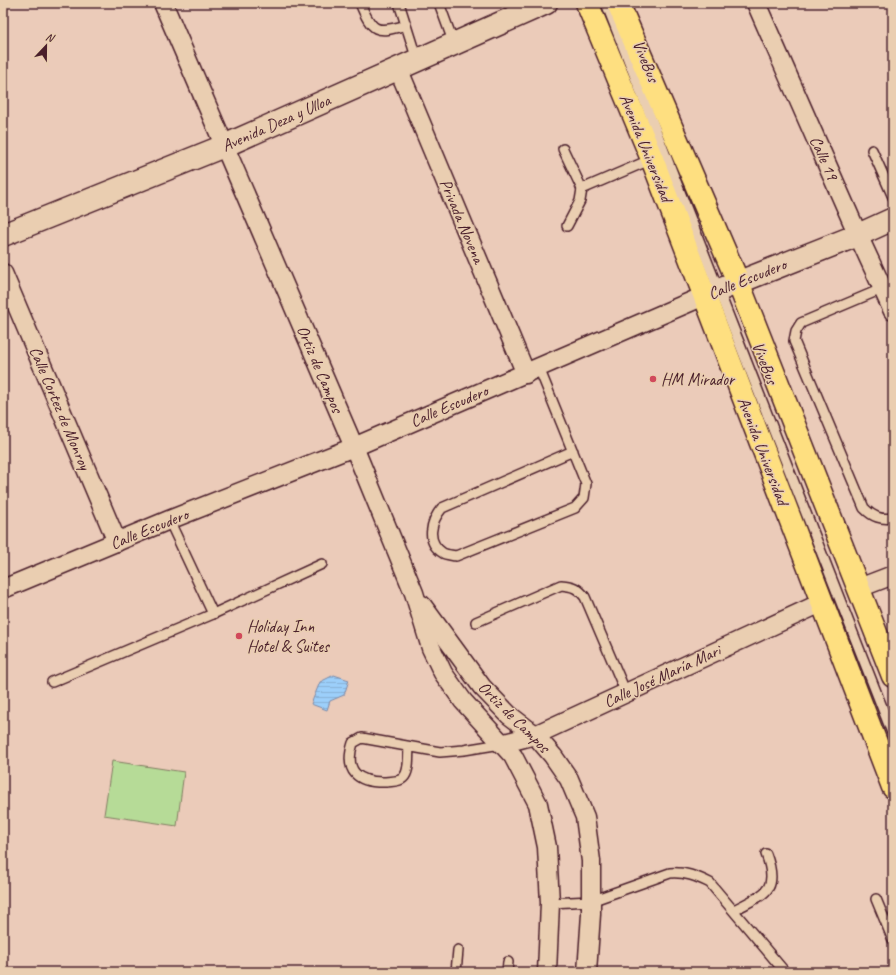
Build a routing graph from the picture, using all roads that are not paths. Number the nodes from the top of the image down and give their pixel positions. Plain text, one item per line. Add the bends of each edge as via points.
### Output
1 (163, 3) edge
2 (360, 3) edge
3 (398, 3) edge
4 (439, 3) edge
5 (587, 3) edge
6 (606, 3) edge
7 (618, 3) edge
8 (756, 3) edge
9 (538, 5) edge
10 (406, 25) junction
11 (454, 44) junction
12 (408, 64) junction
13 (224, 146) junction
14 (563, 149) dead end
15 (872, 150) dead end
16 (652, 159) junction
17 (582, 188) junction
18 (893, 197) edge
19 (893, 219) edge
20 (567, 226) dead end
21 (3, 235) edge
22 (858, 235) junction
23 (3, 274) edge
24 (884, 288) junction
25 (720, 289) junction
26 (893, 311) edge
27 (533, 371) junction
28 (354, 447) junction
29 (572, 451) junction
30 (893, 518) edge
31 (169, 520) junction
32 (117, 542) junction
33 (322, 564) dead end
34 (893, 575) edge
35 (859, 588) junction
36 (3, 589) edge
37 (414, 593) junction
38 (821, 603) junction
39 (213, 614) junction
40 (476, 622) dead end
41 (893, 676) edge
42 (52, 682) dead end
43 (626, 693) junction
44 (535, 735) junction
45 (893, 735) edge
46 (501, 744) junction
47 (409, 748) junction
48 (893, 787) edge
49 (766, 854) dead end
50 (876, 899) dead end
51 (591, 901) junction
52 (550, 903) junction
53 (734, 910) junction
54 (893, 940) edge
55 (458, 950) dead end
56 (508, 962) dead end
57 (456, 972) edge
58 (507, 972) edge
59 (547, 972) edge
60 (587, 972) edge
61 (785, 972) edge

1 - 13 street, Ortiz de Campos
2 - 10 lane via 368,22 377,29 388,31
3 - 10 lane
4 - 11 lane
5 - 16 main road, Avenida Universidad
6 - 25 lane, ViveBus
7 - 25 main road, Avenida Universidad
8 - 22 street, Calle 19
9 - 11 main road, Avenida Deza y Ulloa
10 - 12 lane
11 - 12 main road, Avenida Deza y Ulloa
12 - 13 main road, Avenida Deza y Ulloa
12 - 27 street, Privada Novena
13 - 21 main road, Avenida Deza y Ulloa
13 - 28 street, Ortiz de Campos
14 - 17 lane
15 - 18 lane
16 - 17 lane
16 - 25 main road, Avenida Universidad
17 - 20 lane via 580,201
19 - 22 main road, Calle Escudero
22 - 24 street, Calle 19
22 - 25 main road, Calle Escudero
23 - 32 street, Calle Cortez de Monroy
24 - 26 street, Calle 19
24 - 30 lane via 800,323 794,342 864,508 871,515
25 - 27 street, Calle Escudero
25 - 35 main road, Avenida Universidad
25 - 38 main road, Avenida Universidad
25 - 45 lane, ViveBus
27 - 28 street, Calle Escudero
27 - 29 lane
28 - 31 street, Calle Escudero
28 - 37 street, Ortiz de Campos
29 - 29 lane via 580,464 586,484 584,498 575,508 456,556 443,553 433,541 431,530 434,517 442,508
31 - 32 street, Calle Escudero
31 - 39 lane
32 - 36 street, Calle Escudero
33 - 39 lane
34 - 35 street
35 - 41 main road, Avenida Universidad
37 - 44 street, Ortiz de Campos via 482,687 509,715
37 - 46 street, Ortiz de Campos via 431,648 443,673 463,701
38 - 43 street, Calle José María Mari
38 - 48 main road, Avenida Universidad
39 - 42 lane
40 - 43 lane via 561,585 579,589
43 - 44 street, Calle José María Mari
44 - 46 street, Calle José María Mari
44 - 51 street, Ortiz de Campos via 569,779 585,818 591,861
46 - 47 lane via 453,752
46 - 52 street, Ortiz de Campos via 512,756 538,804 547,847
47 - 47 lane via 362,738 353,743 350,763 354,773 363,780 398,781 407,773
49 - 53 lane via 772,871 767,889
50 - 54 lane
51 - 52 lane
51 - 53 lane via 670,873 681,872 695,875 710,883
51 - 60 street, Ortiz de Campos
52 - 59 street, Ortiz de Campos
53 - 61 lane
55 - 57 lane
56 - 58 lane

